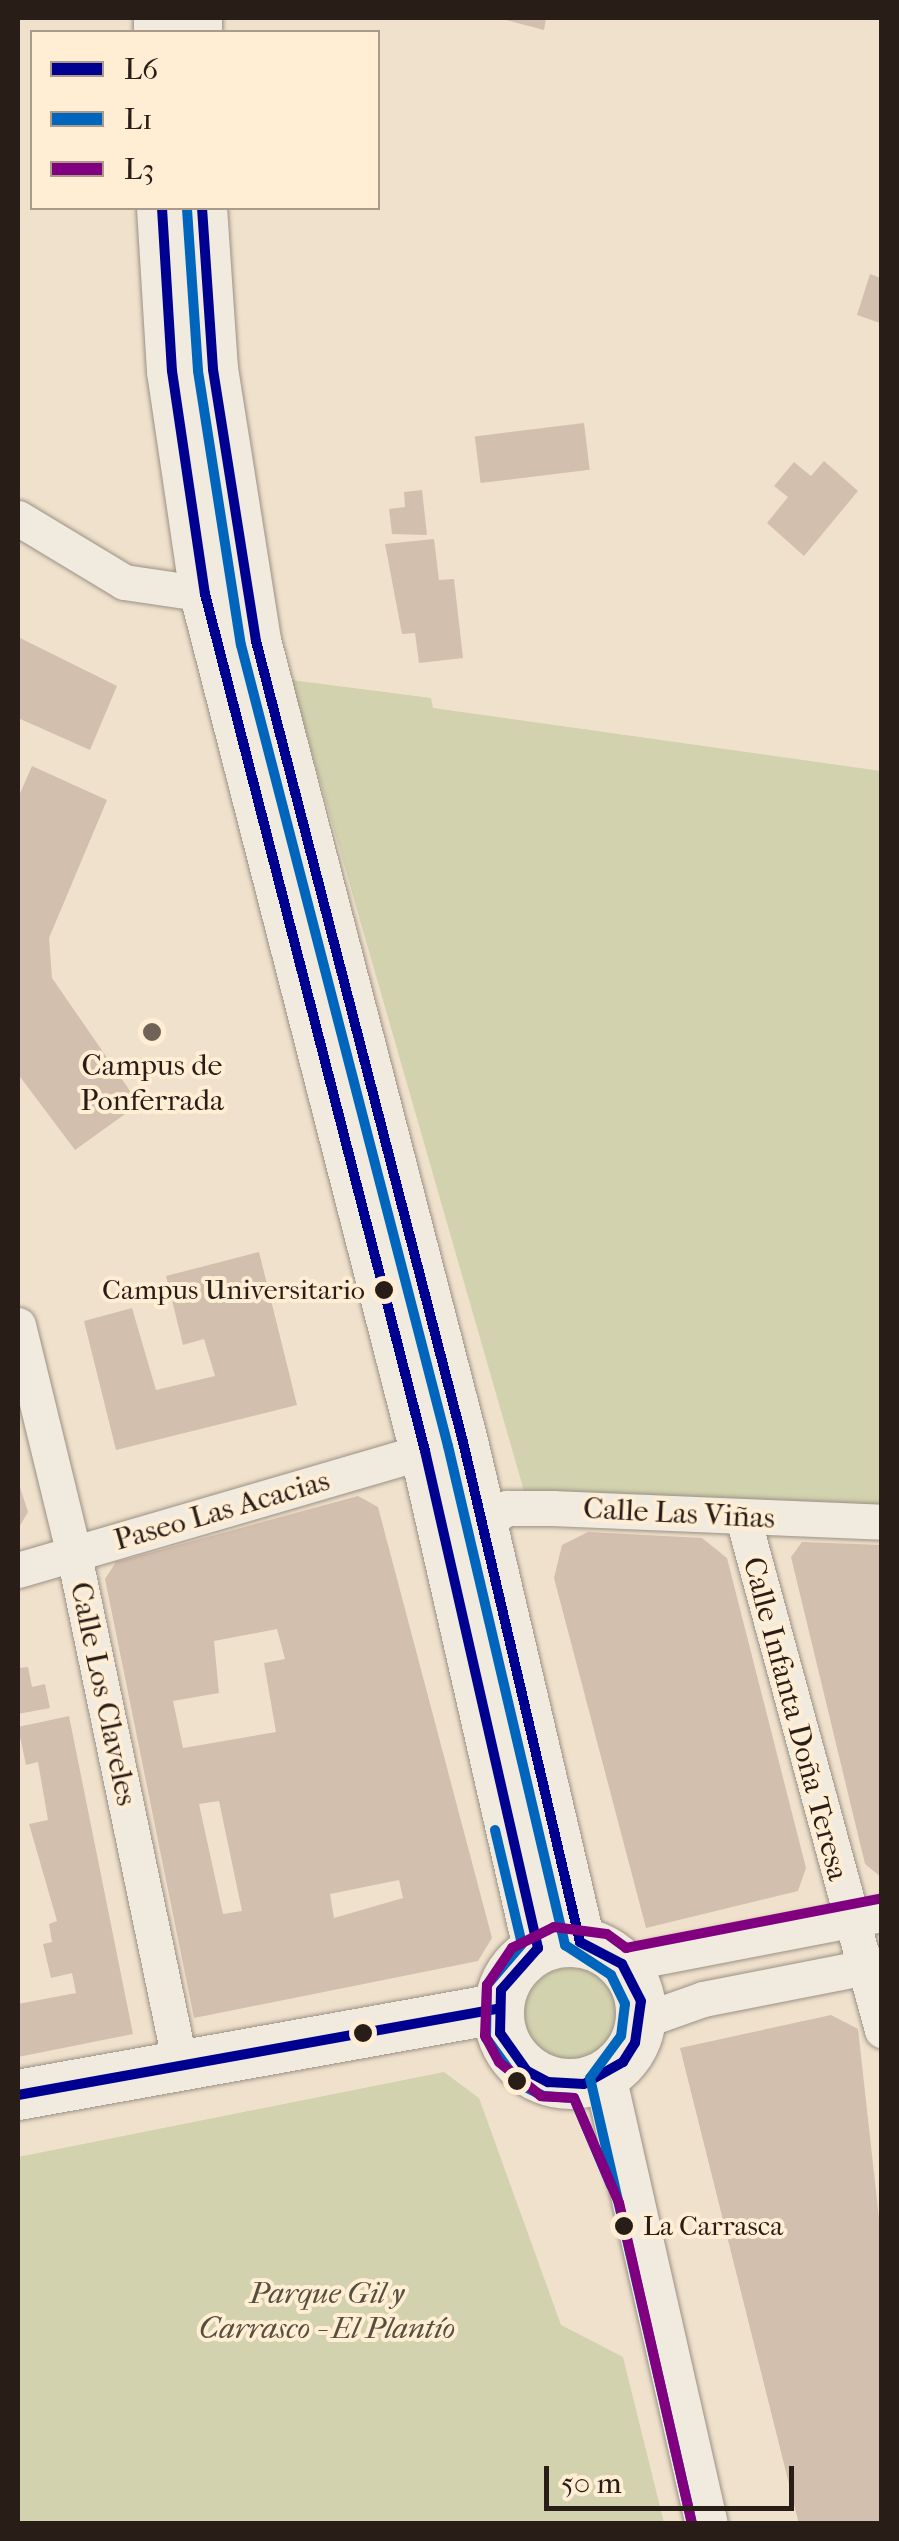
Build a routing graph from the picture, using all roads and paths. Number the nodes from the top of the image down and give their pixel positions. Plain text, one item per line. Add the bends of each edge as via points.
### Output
1 (162, 210) edge
2 (202, 210) edge
3 (18, 518) edge
4 (225, 590) junction
5 (18, 1325) edge
6 (425, 1451) junction
7 (743, 1518) junction
8 (882, 1522) edge
9 (482, 1524) junction
10 (74, 1555) junction
11 (18, 1570) edge
12 (865, 1917) edge
13 (580, 1951) junction
14 (871, 1965) edge
15 (498, 2010) junction
16 (641, 2022) junction
17 (882, 2030) edge
18 (180, 2064) junction
19 (595, 2080) junction
20 (18, 2094) edge
21 (706, 2524) edge

1 - 4 main road via 172,371
2 - 4 main road
3 - 4 street via 124,582
4 - 6 main road
4 - 9 main road
5 - 10 street, Calle Los Claveles
6 - 10 street, Paseo Las Acacias
6 - 13 main road
7 - 8 street, Calle Las Viñas
7 - 9 street, Calle Las Viñas via 507,1508
7 - 12 street, Calle Infanta Doña Teresa
9 - 13 main road
10 - 11 street, Paseo Las Acacias
10 - 18 street, Calle Los Claveles
12 - 13 street
12 - 14 street, Calle Infanta Doña Teresa
13 - 15 main road via 510,1974
13 - 16 main road via 634,1981
14 - 16 street via 703,1999
14 - 17 street, Calle Infanta Doña Teresa
15 - 18 main road
15 - 19 main road via 500,2033 527,2071 548,2082
16 - 19 main road via 629,2052
18 - 20 main road
19 - 21 street via 633,2198

